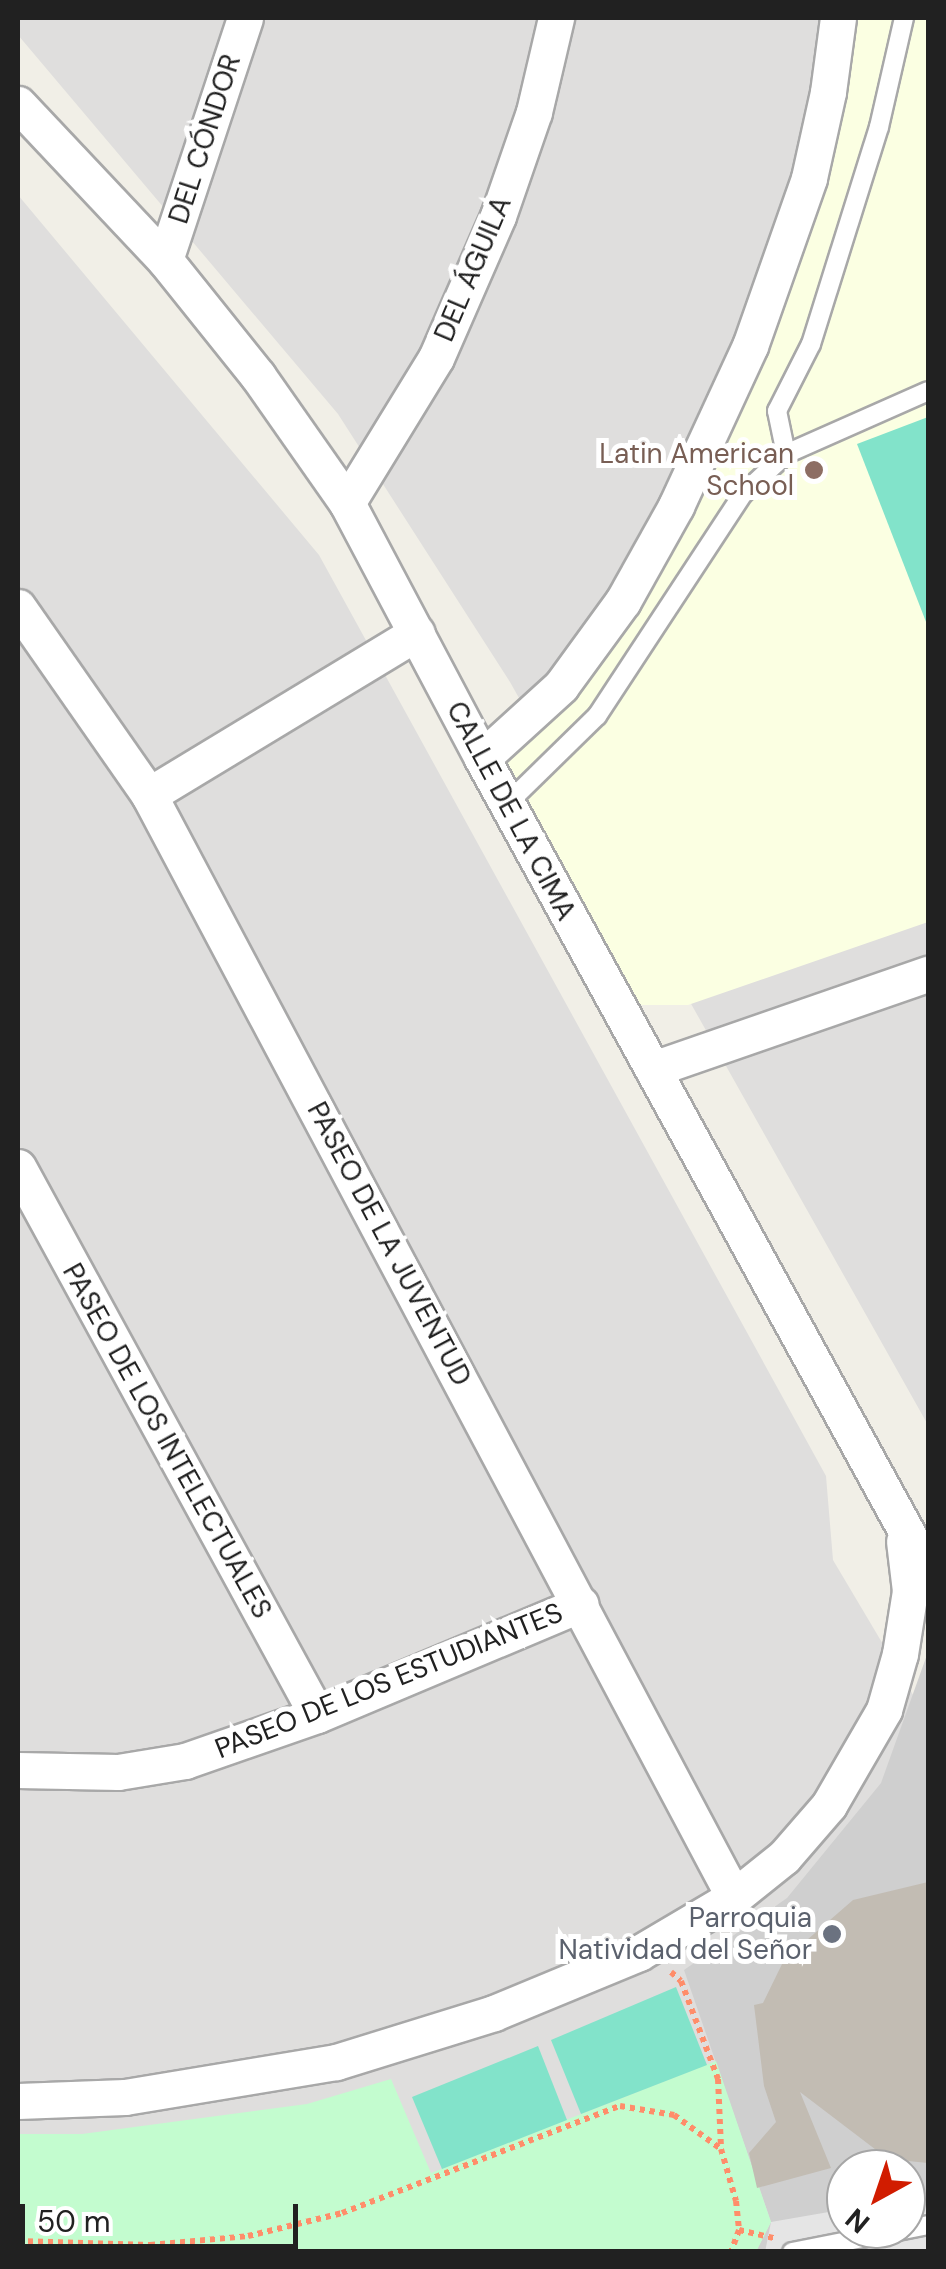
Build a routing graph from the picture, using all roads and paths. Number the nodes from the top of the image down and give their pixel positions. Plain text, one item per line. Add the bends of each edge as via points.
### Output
1 (244, 18) edge
2 (556, 18) edge
3 (838, 18) edge
4 (904, 18) edge
5 (18, 104) edge
6 (164, 260) junction
7 (928, 391) edge
8 (786, 454) junction
9 (347, 503) junction
10 (18, 607) edge
11 (417, 633) junction
12 (482, 758) junction
13 (150, 795) junction
14 (507, 804) junction
15 (928, 974) edge
16 (653, 1069) junction
17 (18, 1167) edge
18 (902, 1523) junction
19 (928, 1571) edge
20 (581, 1604) junction
21 (317, 1715) junction
22 (18, 1770) edge
23 (734, 1897) junction
24 (639, 1953) junction
25 (18, 2101) edge
26 (721, 2149) junction
27 (928, 2225) edge
28 (18, 2241) edge
29 (732, 2252) edge
30 (792, 2252) edge

1 - 6 street, DEL CÓNDOR
2 - 9 street, DEL ÁGUILA via 534,112 498,216 436,358
3 - 12 street via 808,178 750,346 676,506 623,601 562,686
4 - 8 lane via 879,127 811,344 778,411
5 - 6 street, CALLE DE LA CIMA
6 - 9 street, CALLE DE LA CIMA via 258,376
7 - 8 lane
8 - 14 lane via 744,494 597,716
9 - 11 street, CALLE DE LA CIMA
10 - 13 street, PASEO DE LA JUVENTUD
11 - 12 street, CALLE DE LA CIMA
11 - 13 street
12 - 14 street, CALLE DE LA CIMA
13 - 20 street, PASEO DE LA JUVENTUD
14 - 16 street, CALLE DE LA CIMA
15 - 16 street
16 - 18 street, CALLE DE LA CIMA
17 - 21 street, PASEO DE LOS INTELECTUALES
18 - 19 street, CALLE DE LA CIMA
18 - 23 street via 910,1591 884,1710 829,1805 784,1856
20 - 21 street, PASEO DE LOS ESTUDIANTES
20 - 23 street, PASEO DE LA JUVENTUD
21 - 22 street, PASEO DE LOS ESTUDIANTES via 185,1761 118,1772
23 - 24 street
24 - 25 street via 494,2013 336,2062 124,2096
24 - 26 path via 681,1980 718,2079
26 - 28 path via 674,2116 620,2106 342,2214 248,2236 150,2245
26 - 29 path via 736,2201 739,2230
27 - 30 lane

